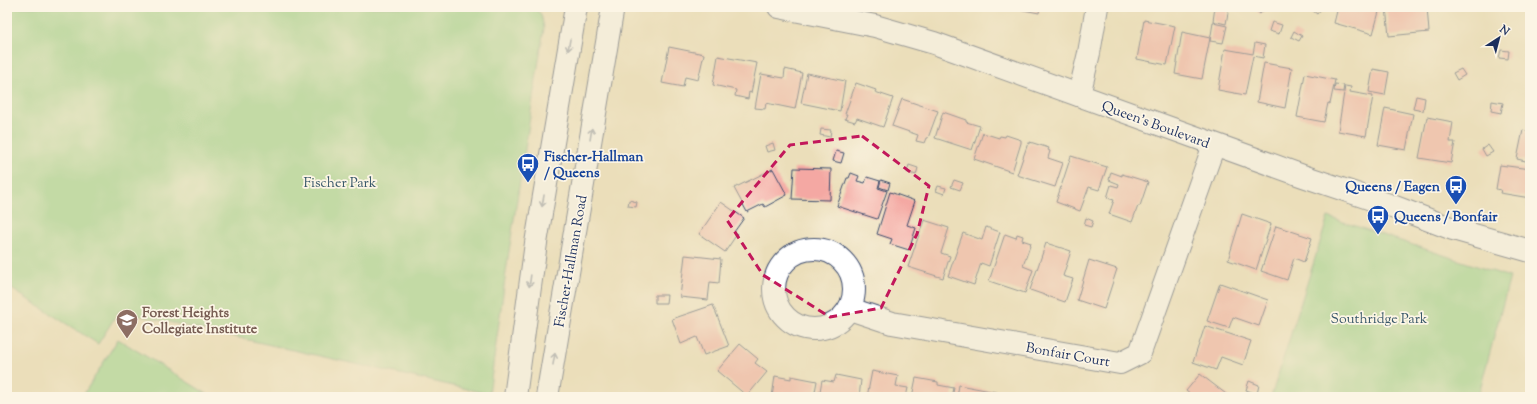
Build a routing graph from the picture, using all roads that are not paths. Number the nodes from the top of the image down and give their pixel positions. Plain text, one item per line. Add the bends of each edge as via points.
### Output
1 (576, 7) edge
2 (613, 7) edge
3 (779, 7) edge
4 (1096, 7) edge
5 (1079, 95) junction
6 (1214, 145) junction
7 (1530, 251) edge
8 (850, 309) dead end
9 (515, 397) edge
10 (547, 397) edge

1 -> 9 street via 536,243
10 -> 2 street, Fischer-Hallman Road
3 - 5 street, Queen's Boulevard via 875,26 934,43
4 - 5 street
5 - 6 street, Queen's Boulevard
6 - 7 street, Queen's Boulevard via 1453,229
6 - 8 street, Bonfair Court via 1140,353 1120,364 892,323

